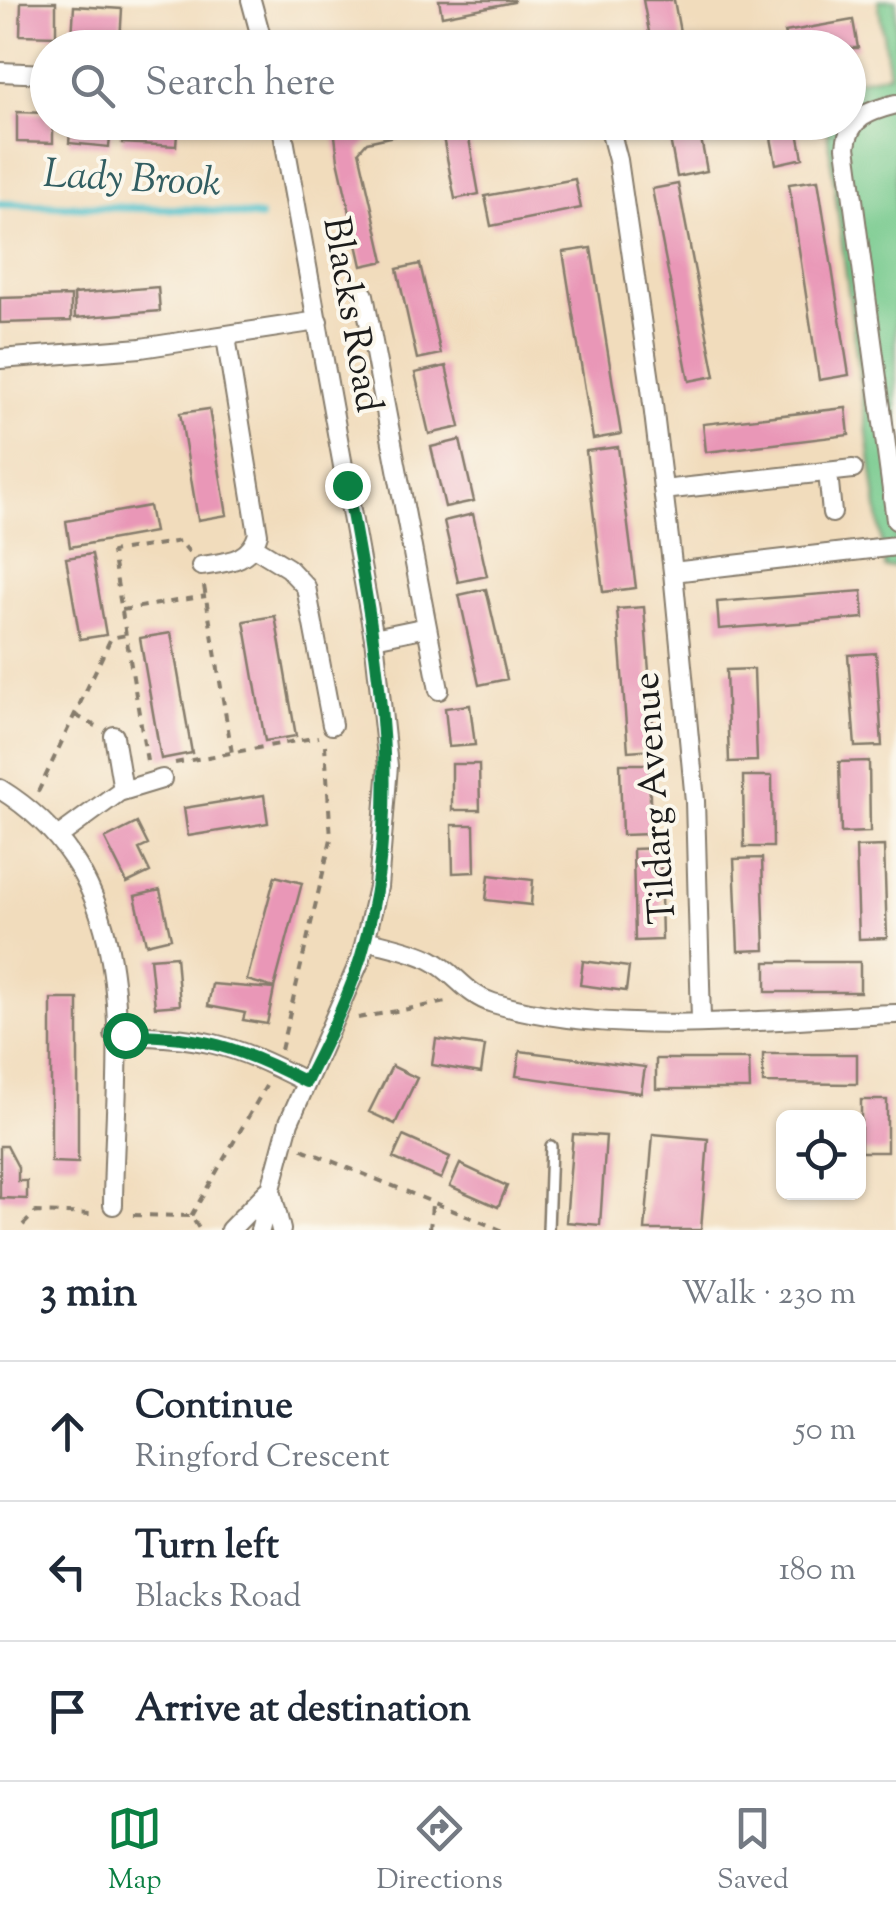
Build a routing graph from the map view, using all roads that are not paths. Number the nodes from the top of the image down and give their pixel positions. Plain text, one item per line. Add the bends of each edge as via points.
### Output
1 (251, 0) edge
2 (259, 30) edge
3 (0, 72) edge
4 (30, 73) edge
5 (896, 104) edge
6 (866, 112) edge
7 (284, 140) edge
8 (613, 140) edge
9 (847, 140) edge
10 (364, 295) dead end
11 (318, 321) junction
12 (226, 338) junction
13 (0, 359) edge
14 (852, 470) dead end
15 (828, 472) junction
16 (662, 490) junction
17 (832, 513) dead end
18 (896, 520) edge
19 (896, 546) edge
20 (254, 547) junction
21 (201, 566) road end
22 (673, 572) junction
23 (428, 627) junction
24 (374, 638) junction
25 (440, 690) dead end
26 (332, 724) dead end
27 (114, 736) road end
28 (157, 771) road end
29 (0, 789) edge
30 (123, 790) junction
31 (59, 836) junction
32 (366, 940) junction
33 (896, 1014) edge
34 (701, 1020) junction
35 (114, 1034) junction
36 (306, 1082) junction
37 (551, 1146) dead end
38 (271, 1188) junction
39 (113, 1210) road end
40 (230, 1230) edge
41 (260, 1230) edge
42 (281, 1230) edge
43 (548, 1230) edge

1 - 2 street
3 - 4 street
5 - 6 street
7 - 11 street, Blacks Road
8 - 16 street, Tildarg Avenue
9 - 18 street
10 - 23 street, Blacks Road
11 - 12 street
11 - 24 street, Blacks Road
12 - 13 street
12 - 20 street via 258,534
14 - 15 street
15 - 16 street
15 - 17 street
16 - 22 street, Tildarg Avenue
19 - 22 street
20 - 21 street via 238,560
20 - 26 street via 306,587
22 - 34 street, Tildarg Avenue via 695,801
23 - 24 street
23 - 25 street, Blacks Road
24 - 32 street, Blacks Road via 386,732 387,813
27 - 30 street
28 - 30 street
29 - 31 street
30 - 31 street
31 - 35 street via 108,928
32 - 34 street via 432,960 477,997 552,1014
32 - 36 street, Blacks Road
33 - 34 street
35 - 36 street via 202,1038
35 - 39 street
36 - 38 street, Blacks Road
37 - 43 lane
38 - 40 street
38 - 41 street, Blacks Road
38 - 42 street

